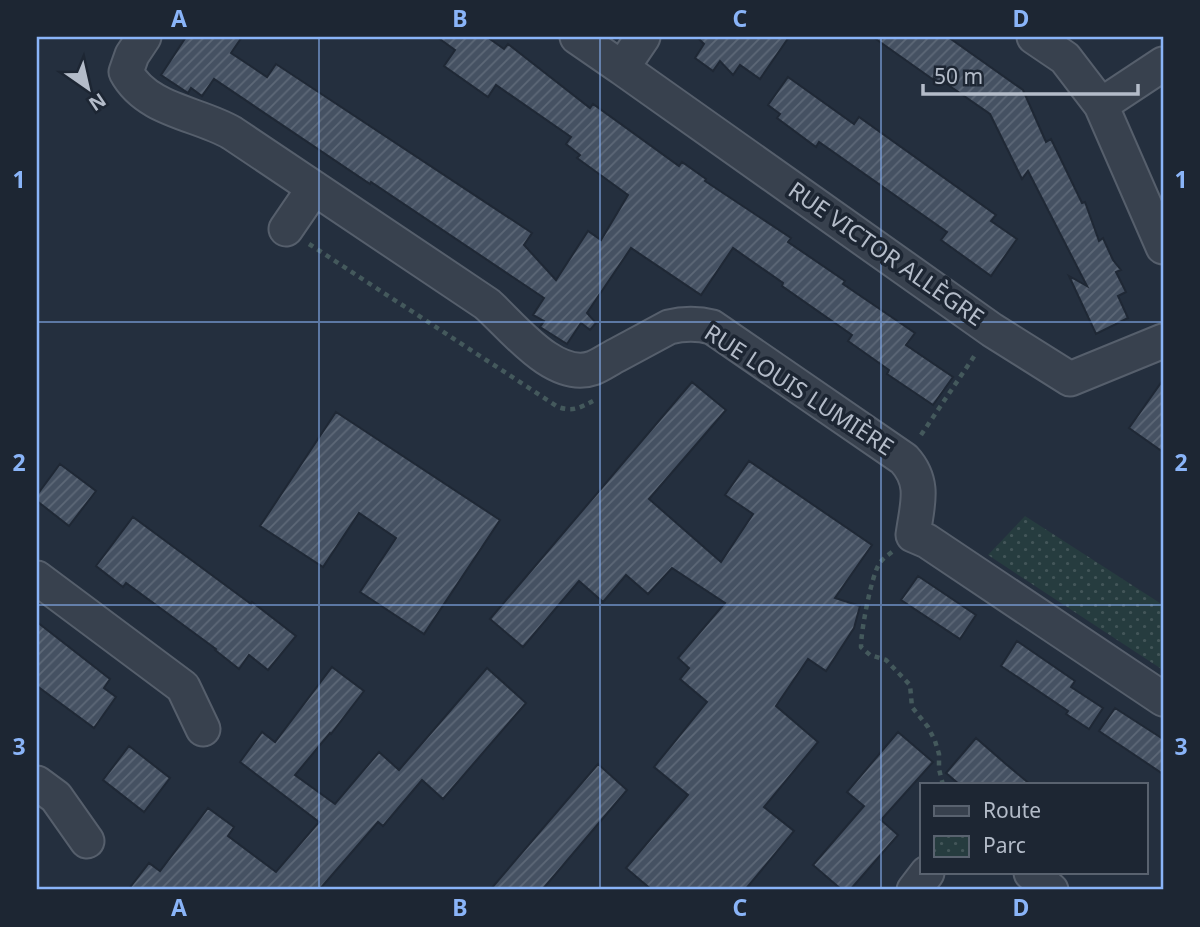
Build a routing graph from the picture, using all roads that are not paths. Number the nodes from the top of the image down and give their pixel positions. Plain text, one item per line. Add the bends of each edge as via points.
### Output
1 (144, 37) edge
2 (577, 37) edge
3 (643, 37) edge
4 (1034, 37) edge
5 (1163, 64) edge
6 (622, 68) junction
7 (1101, 105) junction
8 (314, 188) junction
9 (286, 229) dead end
10 (1163, 247) edge
11 (1163, 341) edge
12 (37, 578) edge
13 (1163, 699) edge
14 (203, 729) dead end
15 (37, 783) edge
16 (87, 841) dead end
17 (927, 874) edge
18 (1032, 874) edge
19 (914, 890) edge
20 (1051, 890) edge

1 - 8 street, RUE LOUIS LUMIÈRE via 126,72 139,90 172,110 233,132
2 - 6 street, RUE VICTOR ALLÈGRE
3 - 6 street
4 - 7 street via 1065,58
5 - 7 street
6 - 11 street, RUE VICTOR ALLÈGRE via 992,330 1070,379
7 - 10 street
8 - 9 street
8 - 13 street, RUE LOUIS LUMIÈRE via 487,304 519,336 563,368 592,369 683,323 712,327 904,458 917,478 919,491 913,535
12 - 14 street via 183,687
15 - 16 street via 56,797
17 - 19 street
18 - 20 street

